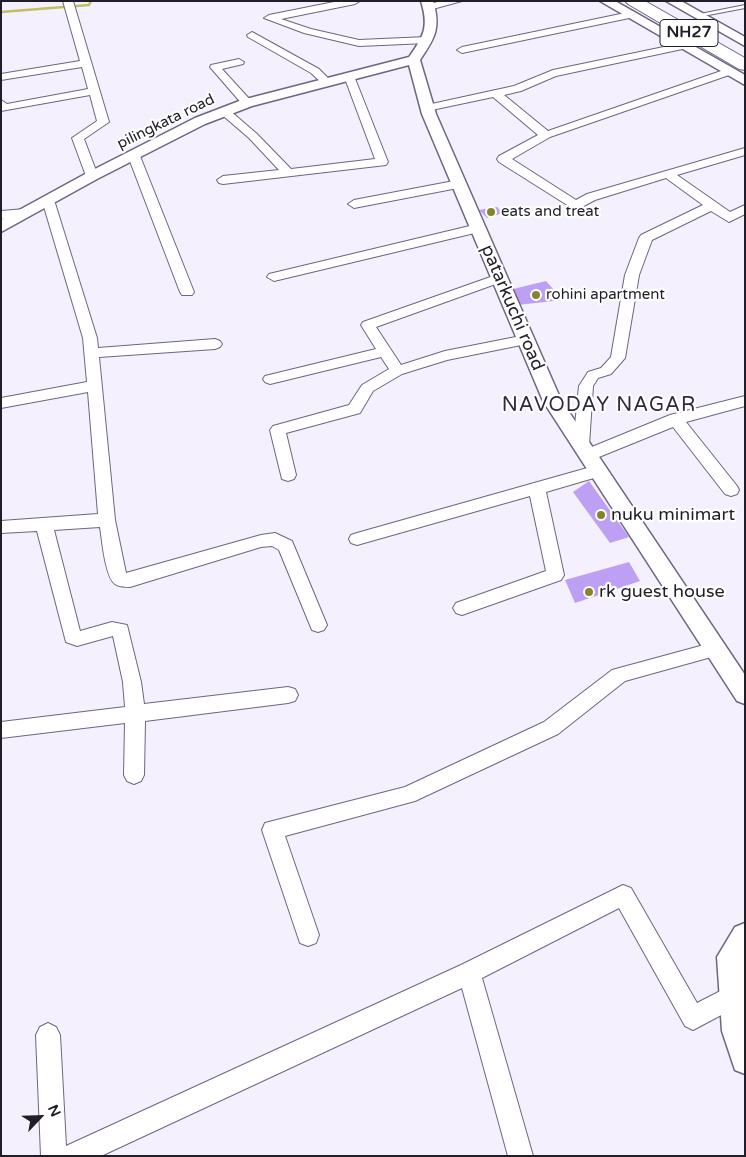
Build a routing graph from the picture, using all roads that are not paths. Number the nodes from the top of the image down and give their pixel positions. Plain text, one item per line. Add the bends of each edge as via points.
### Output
1 (68, 1) edge
2 (355, 1) edge
3 (457, 1) edge
4 (606, 1) edge
5 (653, 1) edge
6 (672, 1) edge
7 (428, 4) edge
8 (745, 6) edge
9 (261, 8) dead end
10 (632, 8) edge
11 (698, 16) junction
12 (269, 18) junction
13 (252, 35) dead end
14 (427, 40) junction
15 (745, 42) edge
16 (683, 46) junction
17 (462, 50) dead end
18 (745, 53) edge
19 (414, 60) junction
20 (239, 62) dead end
21 (86, 63) junction
22 (745, 65) edge
23 (728, 72) junction
24 (349, 76) junction
25 (1, 77) edge
26 (745, 81) edge
27 (327, 82) junction
28 (94, 91) junction
29 (496, 94) junction
30 (1, 103) edge
31 (247, 103) junction
32 (427, 108) junction
33 (224, 111) junction
34 (546, 134) junction
35 (745, 151) edge
36 (134, 156) junction
37 (288, 173) junction
38 (668, 174) junction
39 (92, 176) junction
40 (223, 180) dead end
41 (459, 184) junction
42 (48, 200) junction
43 (354, 204) dead end
44 (713, 205) junction
45 (745, 209) edge
46 (25, 213) junction
47 (1, 215) edge
48 (1, 227) edge
49 (478, 228) junction
50 (274, 278) dead end
51 (499, 278) junction
52 (187, 292) dead end
53 (526, 340) junction
54 (215, 344) dead end
55 (385, 351) junction
56 (91, 353) junction
57 (397, 371) junction
58 (270, 379) dead end
59 (94, 386) junction
60 (745, 401) edge
61 (1, 403) edge
62 (675, 419) junction
63 (584, 450) junction
64 (598, 471) junction
65 (288, 475) dead end
66 (537, 489) junction
67 (731, 490) dead end
68 (108, 520) junction
69 (44, 524) junction
70 (1, 527) edge
71 (357, 539) dead end
72 (462, 608) dead end
73 (318, 625) dead end
74 (715, 648) junction
75 (742, 683) edge
76 (288, 695) dead end
77 (135, 714) junction
78 (1, 730) edge
79 (134, 775) dead end
80 (308, 935) dead end
81 (745, 936) edge
82 (469, 973) junction
83 (734, 996) junction
84 (48, 1035) dead end
85 (745, 1060) edge
86 (54, 1156) edge
87 (73, 1156) edge
88 (521, 1156) edge

1 - 21 street
2 - 12 street
3 - 7 street
4 - 10 street
5 - 18 highway, NH27
6 - 11 street
7 - 14 street via 432,30
8 - 11 lane
9 - 12 street
10 - 16 street
10 - 17 street
10 - 22 highway, NH27
11 - 15 street
12 - 14 street via 308,32 359,43
13 - 27 street via 315,71
14 - 19 street
16 - 23 street
16 - 29 street via 552,73 528,85
19 - 24 street, pilingkata road
19 - 32 street, patarkuchi road
20 - 31 street via 215,68
21 - 25 street
21 - 28 street
23 - 26 street
23 - 34 street
24 - 27 street, pilingkata road
24 - 37 street via 382,162
27 - 31 street, pilingkata road
28 - 30 street via 4,108
28 - 39 street via 103,122 78,138
29 - 32 street
29 - 34 street
31 - 33 street, pilingkata road
32 - 41 street, patarkuchi road
33 - 36 street, pilingkata road
33 - 37 street via 254,136
34 - 38 street via 503,160 576,205 591,197
35 - 38 street
36 - 39 street, pilingkata road
36 - 52 street
37 - 40 street
38 - 44 street
39 - 42 street, pilingkata road
41 - 43 street
41 - 49 street, patarkuchi road
42 - 46 street, pilingkata road
42 - 56 street via 90,338
44 - 45 street via 729,218
44 - 63 street via 646,238 632,275 618,358 606,371 593,375 586,386
46 - 47 street
46 - 48 street, pilingkata road
49 - 50 street
49 - 51 street, patarkuchi road
51 - 53 street, patarkuchi road
51 - 55 street via 368,324
53 - 57 street via 445,356
53 - 63 street, patarkuchi road via 552,401
54 - 56 street
55 - 57 street
55 - 58 street
56 - 59 street
57 - 65 street via 367,388 354,409 278,430
59 - 61 street
59 - 68 street
60 - 62 street
62 - 63 street
62 - 67 street
63 - 64 street, patarkuchi road
64 - 66 street
64 - 74 street, patarkuchi road
66 - 71 street
66 - 72 street via 556,575
68 - 69 street
68 - 73 street via 118,576 122,580 275,539 286,546
69 - 70 street
69 - 77 street via 72,637 77,639 112,629 121,630
74 - 75 street, patarkuchi road
74 - 80 street via 619,675 551,728 408,795 272,830
76 - 77 street
77 - 78 street
77 - 79 street
81 - 83 street via 731,957
82 - 83 street via 623,895 693,1018
82 - 87 street
82 - 88 street
83 - 85 street via 736,1031
84 - 86 street

